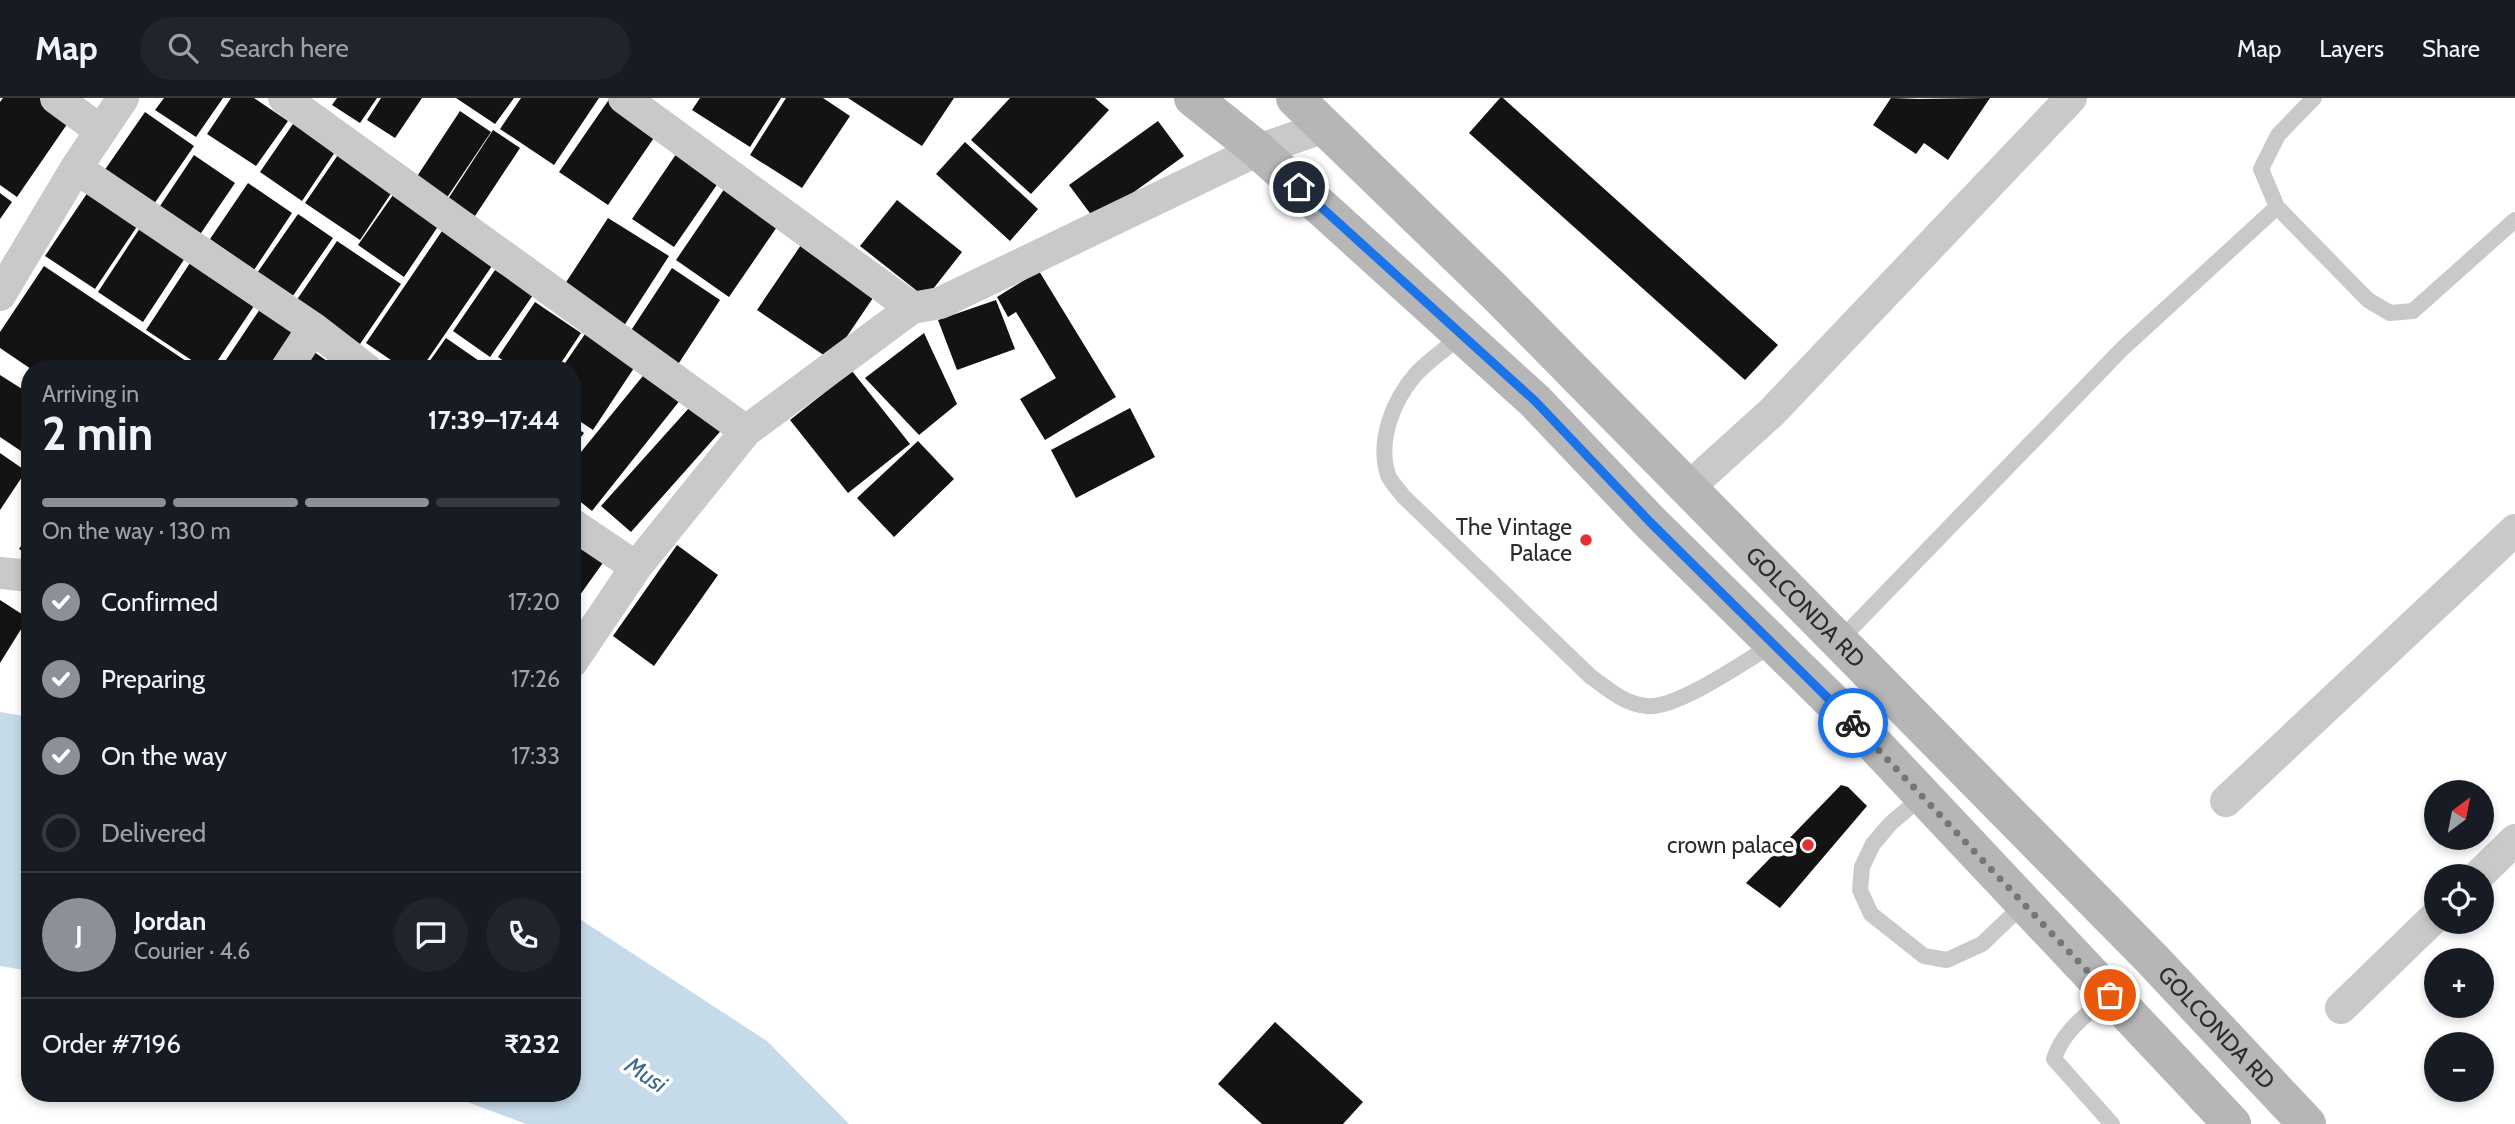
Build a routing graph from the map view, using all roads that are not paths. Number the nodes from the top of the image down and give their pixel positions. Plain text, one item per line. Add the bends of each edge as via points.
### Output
1 (56, 98) edge
2 (124, 98) edge
3 (284, 98) edge
4 (624, 98) edge
5 (1193, 98) edge
6 (1295, 98) edge
7 (2071, 98) edge
8 (2314, 98) edge
9 (1325, 127) junction
10 (101, 131) junction
11 (1258, 150) junction
12 (76, 168) junction
13 (2277, 207) junction
14 (2515, 220) edge
15 (1, 293) edge
16 (912, 308) junction
17 (313, 328) junction
18 (1462, 335) junction
19 (292, 360) edge
20 (354, 360) edge
21 (746, 431) junction
22 (1687, 489) junction
23 (581, 530) edge
24 (2515, 530) edge
25 (636, 567) junction
26 (0, 573) edge
27 (21, 575) edge
28 (1838, 641) junction
29 (1774, 644) junction
30 (581, 649) edge
31 (1923, 796) junction
32 (2226, 801) dead end
33 (2515, 840) edge
34 (2490, 864) edge
35 (2025, 904) junction
36 (2424, 927) edge
37 (2110, 995) junction
38 (2341, 1007) dead end
39 (2112, 1124) edge
40 (2232, 1124) edge
41 (2307, 1124) edge

1 - 10 street
2 - 10 street
3 - 21 street
4 - 16 street
5 - 11 main road, GOLCONDA RD
6 - 9 main road, GOLCONDA RD
7 - 22 street via 1772,412
8 - 13 lane via 2278,135 2261,169
9 - 11 street
9 - 22 main road, GOLCONDA RD via 1495,292
10 - 12 street
11 - 16 street via 940,303
11 - 18 main road, GOLCONDA RD
12 - 15 street
12 - 17 street
13 - 14 lane via 2368,300 2390,313 2413,311
13 - 28 lane via 2123,348
16 - 21 street
17 - 19 street
17 - 20 street
18 - 29 main road, GOLCONDA RD via 1535,401
18 - 29 lane via 1416,374 1386,430 1389,477 1404,497 1590,676 1622,699 1649,707 1675,702
21 - 25 street
22 - 28 main road, GOLCONDA RD
23 - 25 street
24 - 32 street
25 - 30 street
26 - 27 street
28 - 41 main road, GOLCONDA RD
29 - 31 main road, GOLCONDA RD
31 - 35 main road, GOLCONDA RD
31 - 35 lane via 1872,844 1862,867 1860,890 1871,914 1924,956 1947,960 1982,944
33 - 34 street
35 - 37 main road, GOLCONDA RD
36 - 38 street
37 - 39 lane via 2059,1043 2053,1059
37 - 40 main road, GOLCONDA RD

